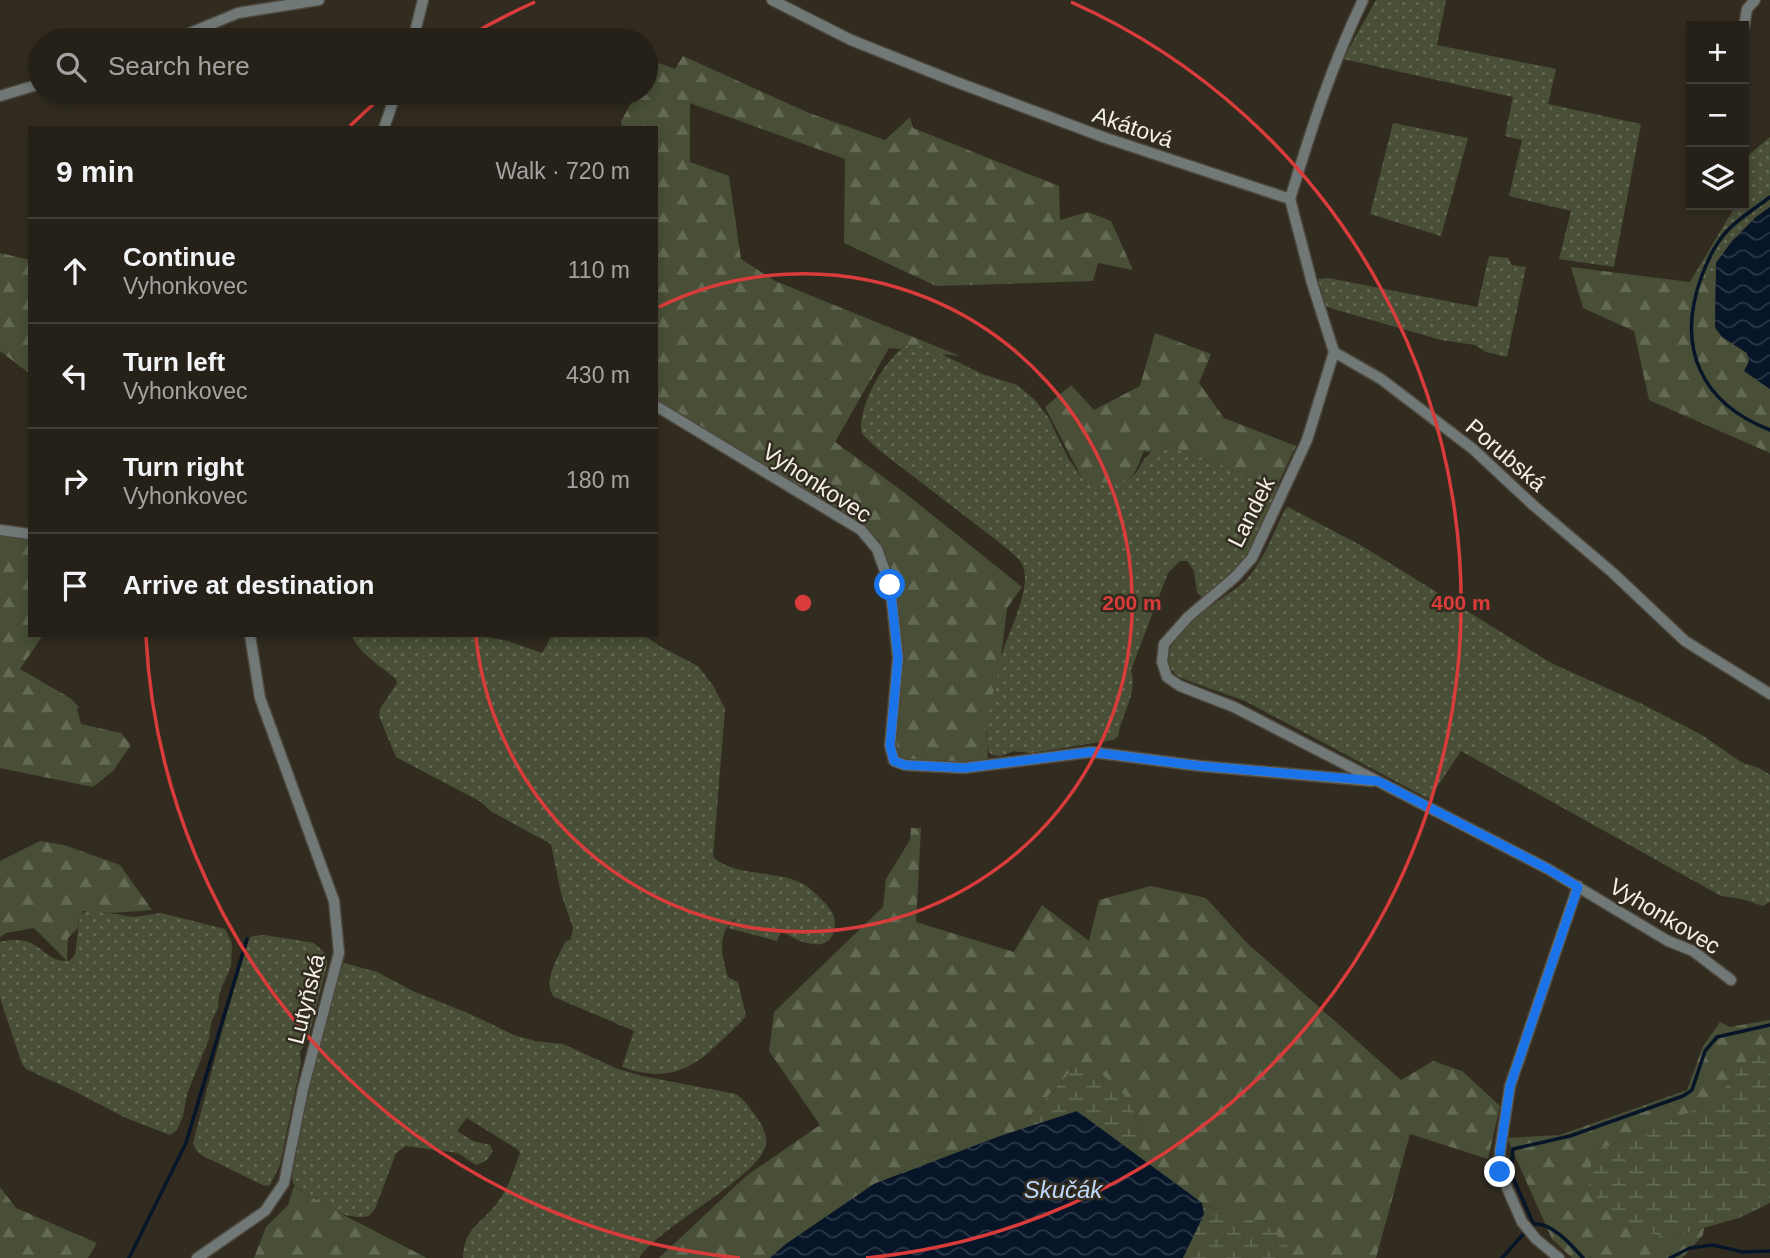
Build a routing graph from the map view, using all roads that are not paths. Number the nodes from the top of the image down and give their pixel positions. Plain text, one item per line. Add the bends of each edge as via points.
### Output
1 (319, 0) edge
2 (423, 0) edge
3 (772, 0) edge
4 (1363, 0) edge
5 (1755, 0) edge
6 (1745, 21) edge
7 (202, 28) edge
8 (415, 28) edge
9 (28, 88) edge
10 (0, 96) edge
11 (392, 105) edge
12 (385, 126) edge
13 (1290, 199) junction
14 (1334, 352) junction
15 (658, 407) edge
16 (0, 530) edge
17 (28, 534) edge
18 (250, 637) edge
19 (1770, 694) edge
20 (1378, 781) junction
21 (1578, 887) junction
22 (1731, 980) dead end
23 (197, 1258) edge
24 (1559, 1258) edge

1 - 7 street via 238,13
2 - 8 street
3 - 13 street, Akátová via 851,40 951,80
4 - 13 street via 1320,100
5 - 6 street
9 - 10 street
11 - 12 street
13 - 14 street
14 - 19 street, Porubská via 1381,379 1473,449 1685,641
14 - 20 street, Landek via 1307,440 1252,558 1174,631 1164,644 1162,662 1167,677 1180,686 1234,707
15 - 20 street, Vyhonkovec via 861,530 877,549 890,585 898,658 890,746 894,761 964,768 1091,752
16 - 17 street
18 - 23 street, Lutyňská via 260,698 334,901 339,953 284,1183 265,1211
20 - 21 street, Vyhonkovec
21 - 22 street, Vyhonkovec via 1693,951
21 - 24 street, Vyhonkovec via 1510,1086 1500,1152 1500,1172 1523,1223

